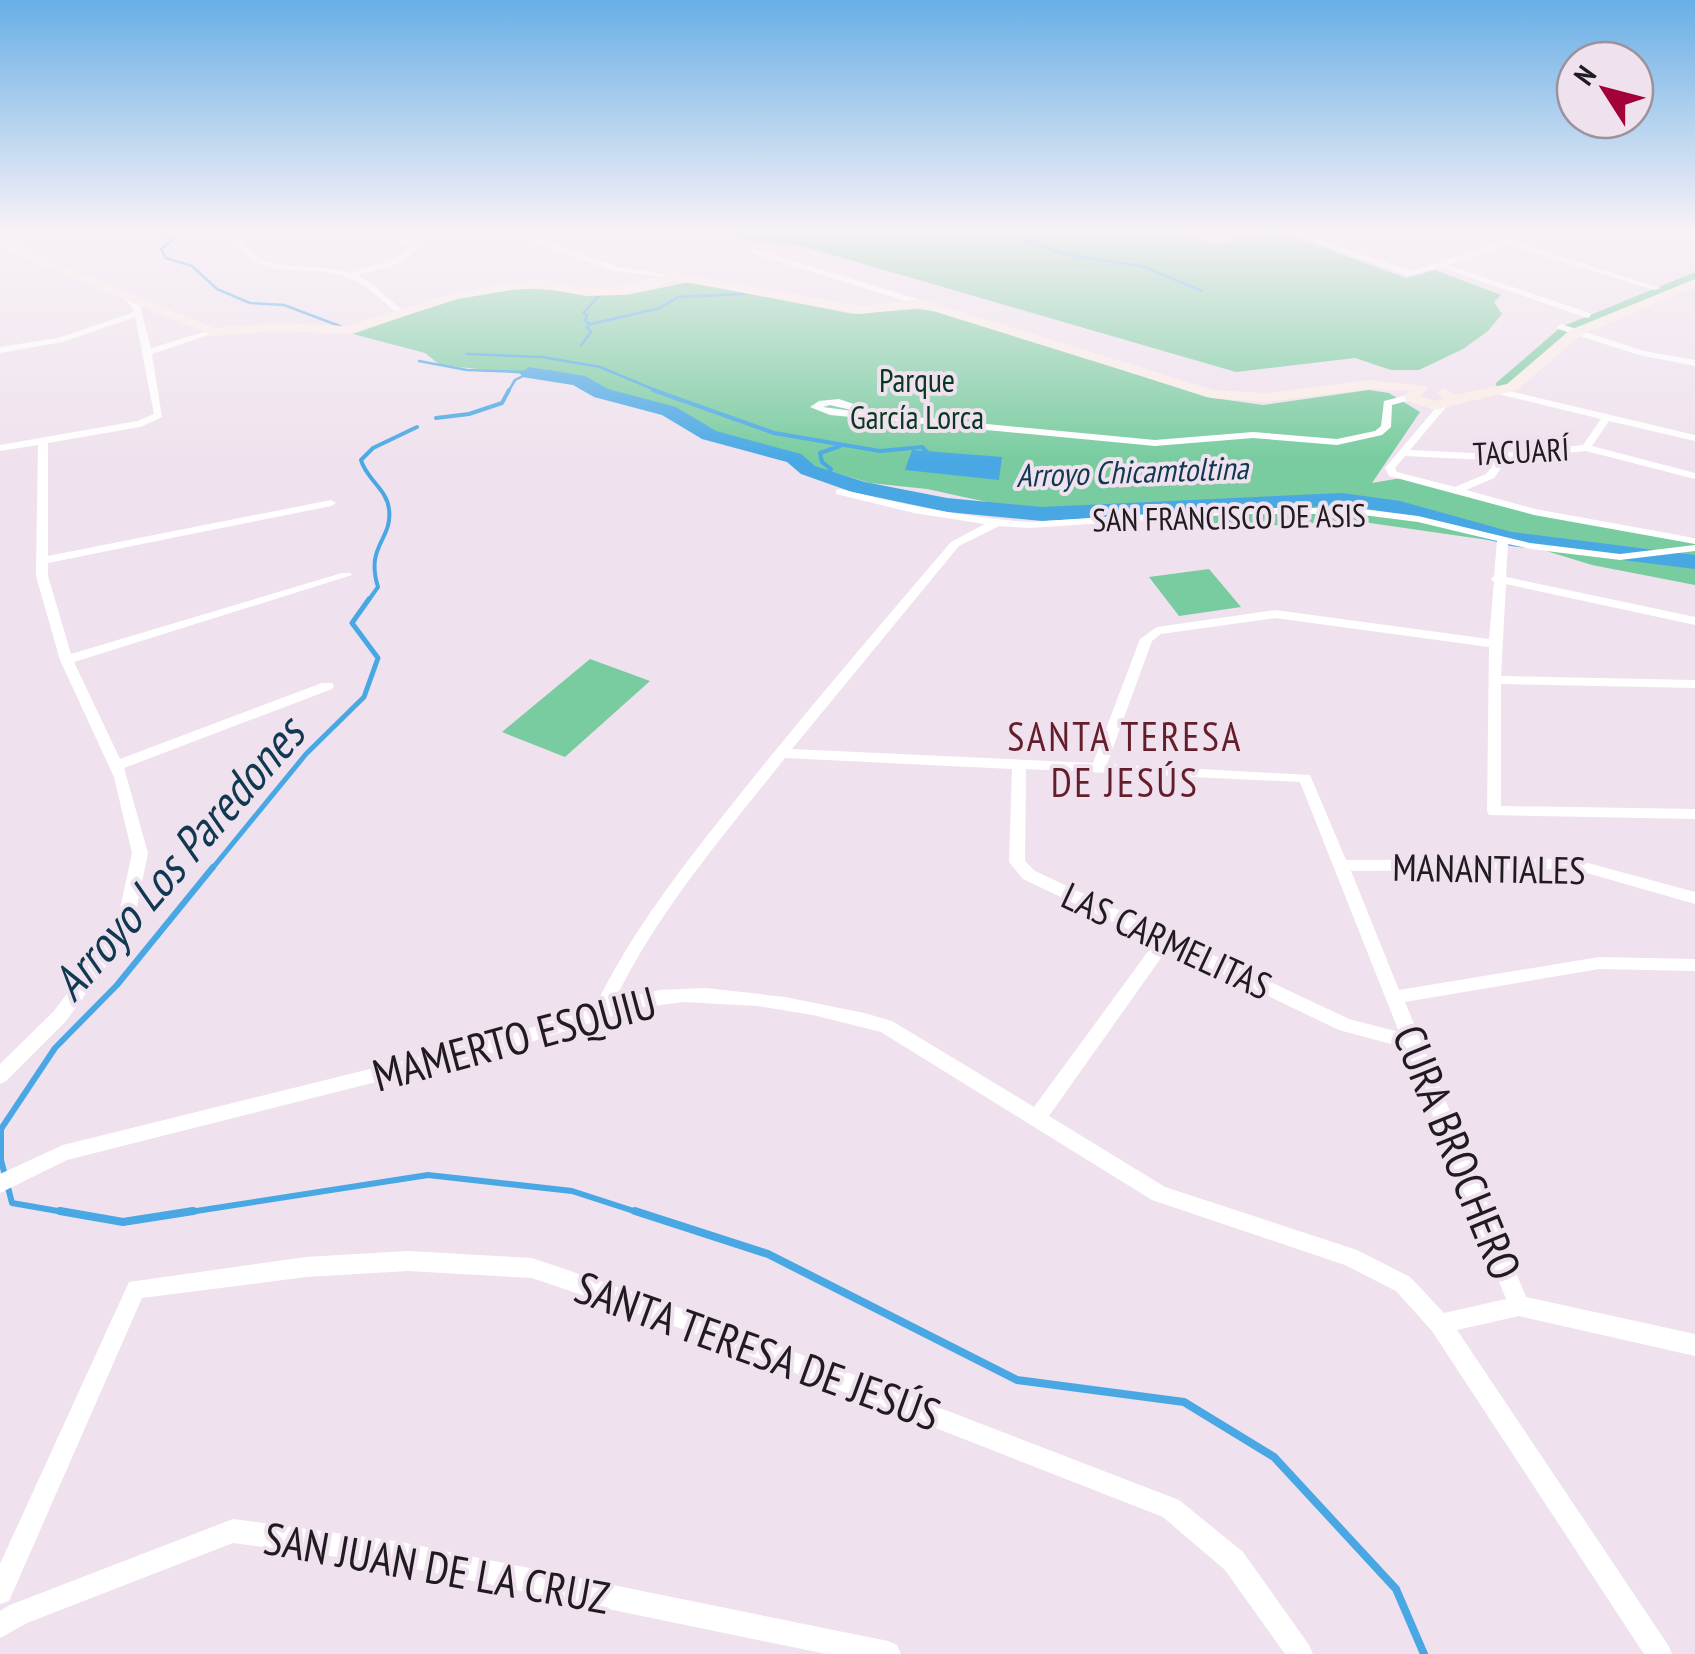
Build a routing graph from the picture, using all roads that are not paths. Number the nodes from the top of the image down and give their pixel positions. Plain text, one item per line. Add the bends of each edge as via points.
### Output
1 (135, 305) edge
2 (151, 305) edge
3 (392, 305) edge
4 (427, 305) edge
5 (834, 305) edge
6 (902, 305) edge
7 (928, 305) edge
8 (1558, 305) edge
9 (1612, 305) edge
10 (1636, 305) edge
11 (402, 313) junction
12 (139, 314) junction
13 (1587, 315) junction
14 (1568, 330) junction
15 (212, 332) junction
16 (0, 350) edge
17 (145, 353) junction
18 (1695, 363) edge
19 (1497, 390) junction
20 (1414, 393) junction
21 (1446, 399) junction
22 (830, 412) dead end
23 (1608, 417) junction
24 (1695, 438) edge
25 (43, 440) junction
26 (0, 448) edge
27 (1586, 448) junction
28 (1403, 453) junction
29 (1494, 457) junction
30 (1695, 476) edge
31 (840, 492) dead end
32 (1452, 492) junction
33 (331, 502) dead end
34 (943, 515) junction
35 (997, 523) junction
36 (1502, 540) junction
37 (959, 542) junction
38 (1695, 544) edge
39 (42, 560) junction
40 (346, 575) dead end
41 (1498, 579) junction
42 (1695, 621) edge
43 (1495, 644) junction
44 (66, 660) junction
45 (1494, 680) junction
46 (1695, 684) edge
47 (327, 686) dead end
48 (780, 754) junction
49 (1019, 764) junction
50 (115, 766) junction
51 (1099, 767) junction
52 (1695, 814) edge
53 (1340, 866) junction
54 (1695, 898) edge
55 (1168, 938) junction
56 (1695, 965) edge
57 (1397, 996) junction
58 (603, 1008) junction
59 (1413, 1043) junction
60 (0, 1076) edge
61 (1036, 1119) junction
62 (0, 1184) edge
63 (1519, 1306) junction
64 (1440, 1324) junction
65 (1695, 1345) edge
66 (0, 1592) edge
67 (0, 1625) edge
68 (888, 1654) edge
69 (1300, 1654) edge
70 (1659, 1654) edge

1 - 12 street
2 - 15 street
3 - 11 street
4 - 11 street
5 - 6 street
7 - 20 street via 1226,397 1263,400 1368,385
8 - 13 street
9 - 13 street
10 - 14 street
11 - 15 street via 341,331
12 - 16 street via 60,340
12 - 17 street
13 - 14 street
14 - 18 street
14 - 19 street via 1496,383
15 - 17 street
17 - 25 street via 159,415
19 - 21 street
19 - 23 street
20 - 21 street
20 - 22 street via 1387,403 1386,427 1378,434 1338,442 1253,436 1156,443
21 - 28 street
23 - 24 street
23 - 27 street
25 - 26 street
25 - 39 street
27 - 29 street, TACUARÍ
27 - 30 street, TACUARÍ
28 - 29 street, TACUARÍ
28 - 32 street via 1390,468 1400,478
29 - 32 street via 1490,476
31 - 34 street
32 - 38 street
33 - 39 street
34 - 35 street
34 - 37 street via 962,528
35 - 36 street, SAN FRANCISCO DE ASIS via 1355,510
35 - 37 street, SAN FRANCISCO DE ASIS
36 - 38 street, SAN FRANCISCO DE ASIS via 1620,557
36 - 41 street
37 - 48 street, SAN FRANCISCO DE ASIS
39 - 44 street
40 - 44 street
41 - 42 street
41 - 43 street
43 - 45 street
43 - 51 street via 1275,614 1151,634
44 - 50 street
45 - 46 street
45 - 52 street via 1494,811
47 - 50 street
48 - 49 street
48 - 58 street, SAN FRANCISCO DE ASIS via 664,901
49 - 51 street
49 - 55 street, LAS CARMELITAS via 1017,862 1028,875
50 - 60 street via 140,853 124,930 60,1016
51 - 53 street, CURA BROCHERO via 1305,778
53 - 54 street, MANANTIALES via 1573,864
53 - 57 street, CURA BROCHERO
55 - 59 street, LAS CARMELITAS via 1345,1026
55 - 61 street
56 - 57 street via 1600,963
57 - 59 street, CURA BROCHERO
58 - 61 street, MAMERTO ESQUIU via 709,994 857,1018 886,1026
58 - 62 street, MAMERTO ESQUIU via 521,1039 63,1153
59 - 63 street, CURA BROCHERO
61 - 64 street, MAMERTO ESQUIU via 1159,1194 1350,1257 1403,1284
63 - 64 street, CURA BROCHERO
63 - 65 street
64 - 70 street
66 - 69 street, SANTA TERESA DE JESÚS via 136,1289 408,1260 532,1268 688,1321 1172,1508 1234,1561
67 - 68 street, SAN JUAN DE LA CRUZ via 233,1532 396,1553

